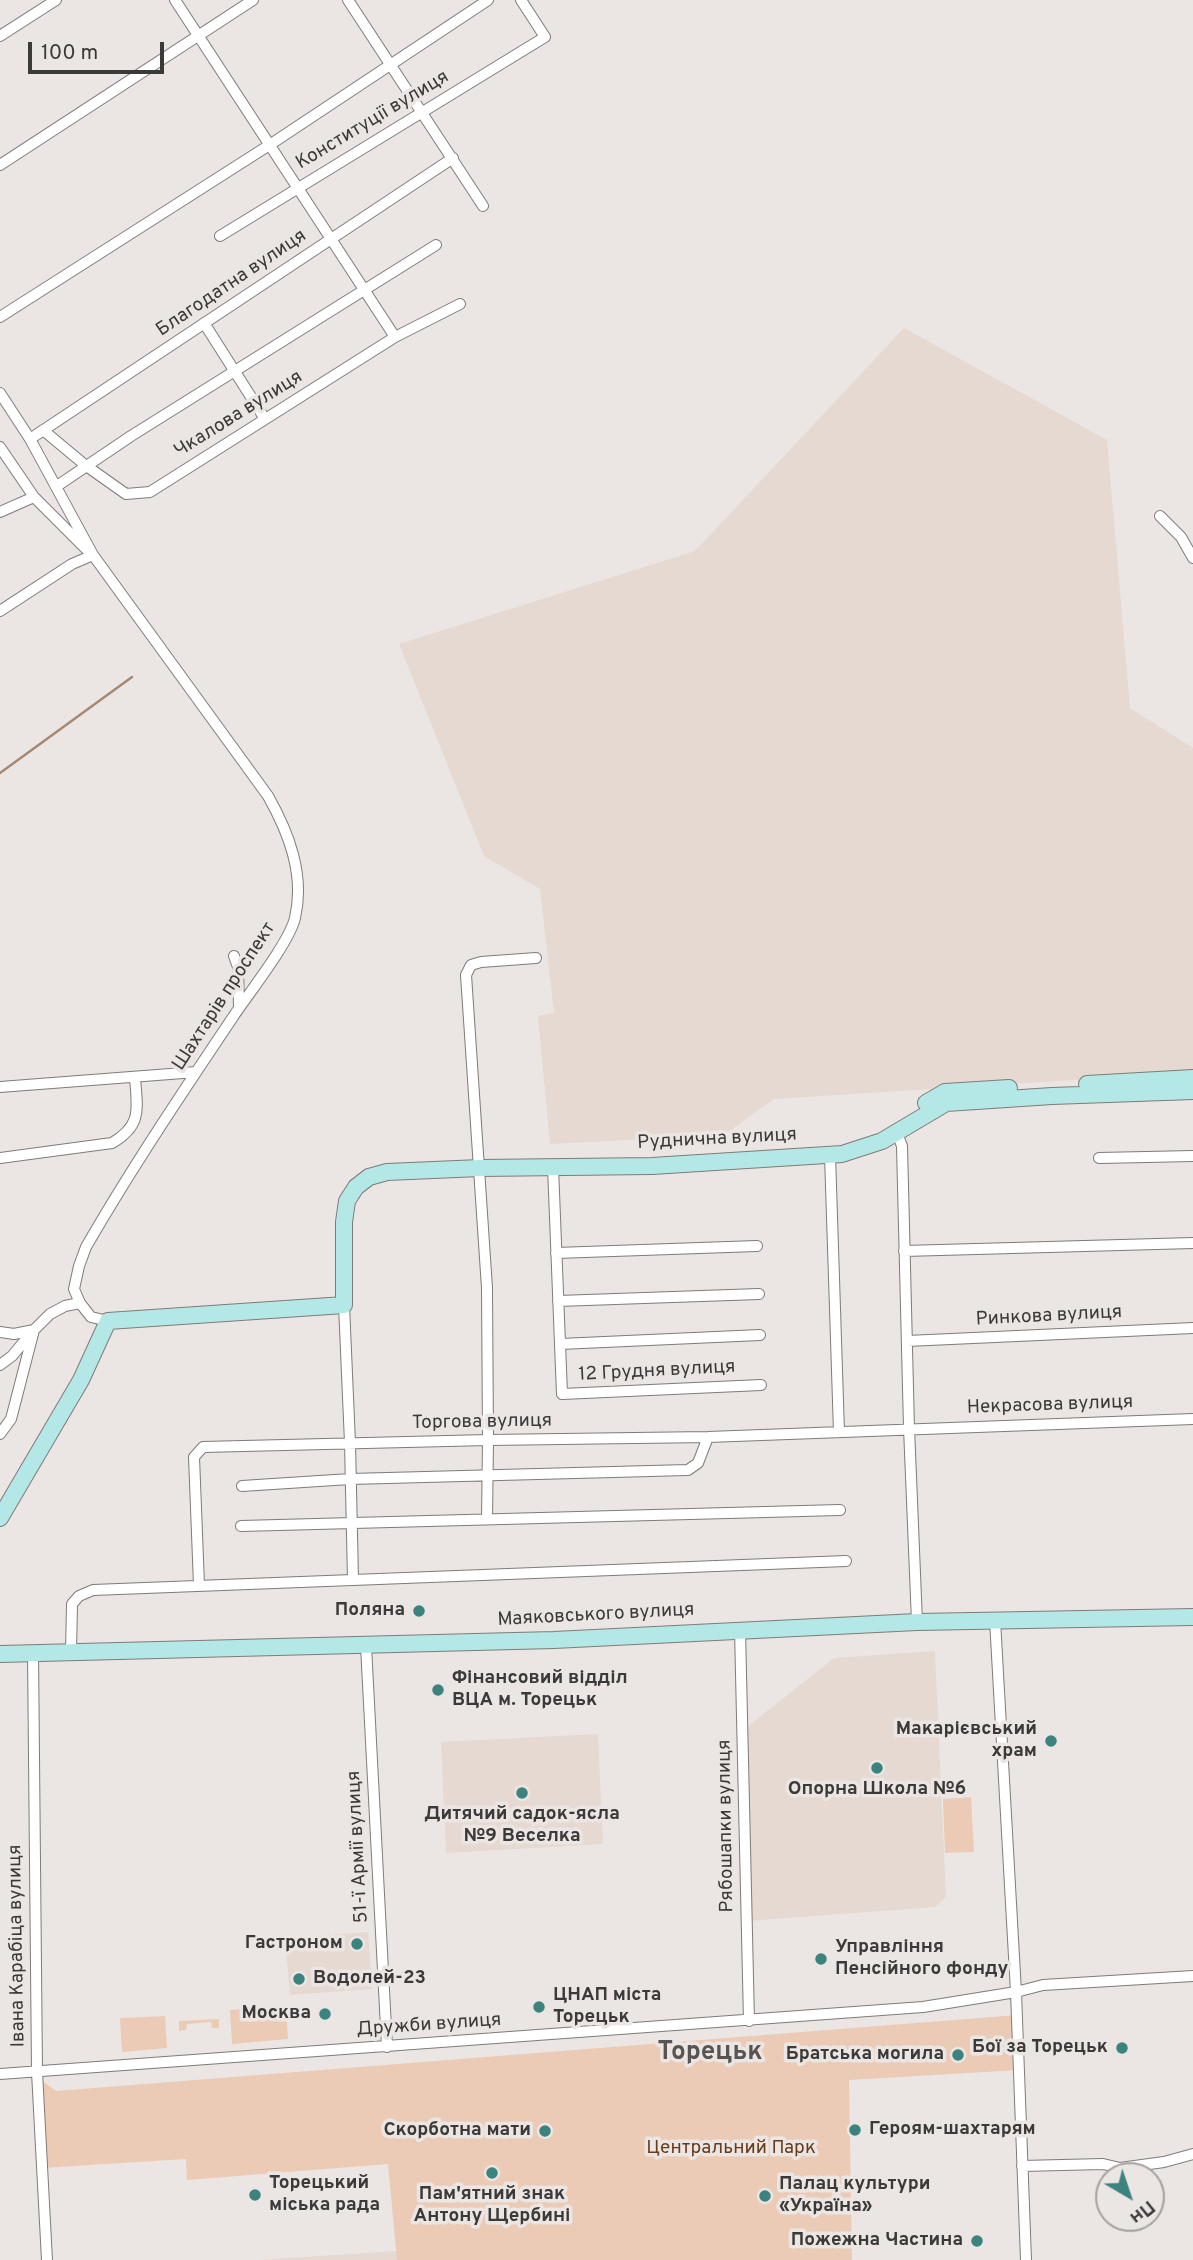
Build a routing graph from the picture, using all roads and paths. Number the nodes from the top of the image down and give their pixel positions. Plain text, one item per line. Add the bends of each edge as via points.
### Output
1 (56, 0) edge
2 (175, 0) edge
3 (253, 0) edge
4 (348, 0) edge
5 (488, 0) edge
6 (521, 0) edge
7 (199, 34) junction
8 (0, 36) edge
9 (390, 65) junction
10 (422, 112) junction
11 (271, 144) junction
12 (453, 158) junction
13 (0, 165) edge
14 (298, 187) junction
15 (484, 206) dead end
16 (220, 236) dead end
17 (331, 239) junction
18 (436, 245) dead end
19 (365, 290) junction
20 (460, 304) dead end
21 (0, 317) edge
22 (204, 323) junction
23 (395, 337) junction
24 (236, 370) junction
25 (0, 393) edge
26 (265, 419) junction
27 (43, 430) junction
28 (30, 439) junction
29 (0, 447) edge
30 (85, 465) junction
31 (57, 486) junction
32 (34, 497) junction
33 (0, 512) edge
34 (1160, 516) dead end
35 (93, 555) junction
36 (1193, 558) edge
37 (0, 611) edge
38 (234, 956) dead end
39 (536, 958) dead end
40 (239, 1007) junction
41 (196, 1072) junction
42 (135, 1077) junction
43 (1193, 1079) edge
44 (0, 1087) edge
45 (1193, 1091) edge
46 (897, 1133) junction
47 (836, 1154) junction
48 (1193, 1156) edge
49 (0, 1158) edge
50 (1099, 1158) dead end
51 (553, 1167) junction
52 (480, 1168) junction
53 (1193, 1243) edge
54 (757, 1246) dead end
55 (904, 1251) junction
56 (556, 1253) junction
57 (758, 1294) dead end
58 (558, 1301) junction
59 (80, 1303) junction
60 (344, 1305) junction
61 (108, 1321) junction
62 (1193, 1328) edge
63 (34, 1330) junction
64 (0, 1332) edge
65 (760, 1335) dead end
66 (907, 1342) junction
67 (560, 1344) junction
68 (0, 1365) edge
69 (761, 1385) dead end
70 (1193, 1419) edge
71 (909, 1428) junction
72 (839, 1432) junction
73 (0, 1434) edge
74 (708, 1437) junction
75 (488, 1440) junction
76 (350, 1443) junction
77 (487, 1477) junction
78 (350, 1479) junction
79 (242, 1486) dead end
80 (840, 1510) dead end
81 (0, 1518) edge
82 (487, 1519) junction
83 (351, 1522) junction
84 (241, 1526) dead end
85 (846, 1561) dead end
86 (353, 1579) junction
87 (199, 1585) junction
88 (1193, 1617) edge
89 (995, 1620) junction
90 (917, 1622) junction
91 (740, 1630) junction
92 (366, 1646) junction
93 (33, 1652) junction
94 (71, 1652) junction
95 (0, 1654) edge
96 (1193, 1976) edge
97 (1016, 1992) junction
98 (749, 2021) junction
99 (387, 2047) junction
100 (37, 2072) junction
101 (0, 2074) edge
102 (1193, 2154) edge
103 (1023, 2166) junction
104 (47, 2260) edge
105 (1026, 2260) edge

1 - 8 street
2 - 7 street
3 - 7 street
4 - 9 street
5 - 9 street
6 - 10 street, Конституції вулиця via 545,37
7 - 11 street
7 - 13 street
9 - 10 street
9 - 11 street
10 - 12 street
10 - 14 street, Конституції вулиця
11 - 14 street
11 - 21 street
12 - 15 street
12 - 17 street, Благодатна вулиця
14 - 16 street, Конституції вулиця
14 - 17 street
17 - 19 street
17 - 22 street, Благодатна вулиця
18 - 19 street
19 - 23 street
19 - 24 street
20 - 23 street, Чкалова вулиця
22 - 24 street
22 - 27 street, Благодатна вулиця
23 - 26 street, Чкалова вулиця
24 - 26 street
24 - 30 street
25 - 28 street, Шахтарів проспект
26 - 30 street, Чкалова вулиця via 150,492 126,494
27 - 28 street, Благодатна вулиця
27 - 30 street, Чкалова вулиця
28 - 31 street, Шахтарів проспект
29 - 32 street, Шахтарів проспект
30 - 31 street
31 - 35 street, Шахтарів проспект
32 - 33 street
32 - 35 street, Шахтарів проспект
34 - 36 street via 1181,537
35 - 37 street
35 - 40 street, Шахтарів проспект via 268,796 292,848 299,882 294,921
38 - 40 street
39 - 52 street via 481,962 471,965 466,975
40 - 41 street, Шахтарів проспект
41 - 42 street
41 - 59 street, Шахтарів проспект via 86,1247 74,1289
42 - 44 street
42 - 49 street via 138,1116 127,1135 112,1143
43 - 47 main road via 945,1091
45 - 46 main road, Руднична вулиця via 946,1103
46 - 47 main road, Руднична вулиця
46 - 55 street via 902,1146
47 - 51 main road, Руднична вулиця via 652,1166
47 - 72 street
48 - 50 street
51 - 52 main road, Руднична вулиця
51 - 56 street, 12 Грудня вулиця
52 - 60 main road, Руднична вулиця via 387,1172 356,1187 344,1222
52 - 75 street
53 - 55 street
54 - 56 street
55 - 66 street
56 - 58 street, 12 Грудня вулиця
57 - 58 street
58 - 67 street, 12 Грудня вулиця
59 - 61 street via 91,1317
59 - 63 street via 50,1314
60 - 61 main road
60 - 76 street, Руднична вулиця
61 - 81 main road via 81,1380
62 - 66 street, Ринкова вулиця
63 - 64 street
63 - 68 street
63 - 73 street via 11,1419
65 - 67 street, 12 Грудня вулиця
66 - 71 street
67 - 69 street, 12 Грудня вулиця via 562,1394
70 - 71 street, Некрасова вулиця
71 - 72 street, Некрасова вулиця
71 - 90 street
72 - 74 street, Торгова вулиця
74 - 75 street, Торгова вулиця
74 - 77 street via 698,1463 688,1470
75 - 76 street, Торгова вулиця
75 - 77 street
76 - 78 street, Руднична вулиця
76 - 87 street, Торгова вулиця via 202,1447 194,1457
77 - 78 street
77 - 82 street
78 - 79 street
78 - 83 street, Руднична вулиця
80 - 82 street
82 - 83 street
83 - 84 street
83 - 86 street, Руднична вулиця
85 - 86 street
86 - 87 street
87 - 94 street via 93,1590 79,1596 72,1604
88 - 89 main road, Маяковського вулиця
89 - 90 main road, Маяковського вулиця
89 - 97 street
90 - 91 main road, Маяковського вулиця
91 - 92 main road, Маяковського вулиця
91 - 98 street, Рябошапки вулиця
92 - 94 main road, Маяковського вулиця
92 - 99 street, 51-ї Армії вулиця
93 - 94 main road, Маяковського вулиця
93 - 95 main road, Маяковського вулиця
93 - 100 street, Івана Карабіца вулиця
96 - 97 street, Дружби вулиця via 1044,1985
97 - 98 street, Дружби вулиця via 923,2007
97 - 103 street
98 - 99 street, Дружби вулиця
99 - 100 street, Дружби вулиця
100 - 101 street, Дружби вулиця
100 - 104 street, Івана Карабіца вулиця
102 - 103 street via 1120,2168 1103,2164
103 - 105 street

